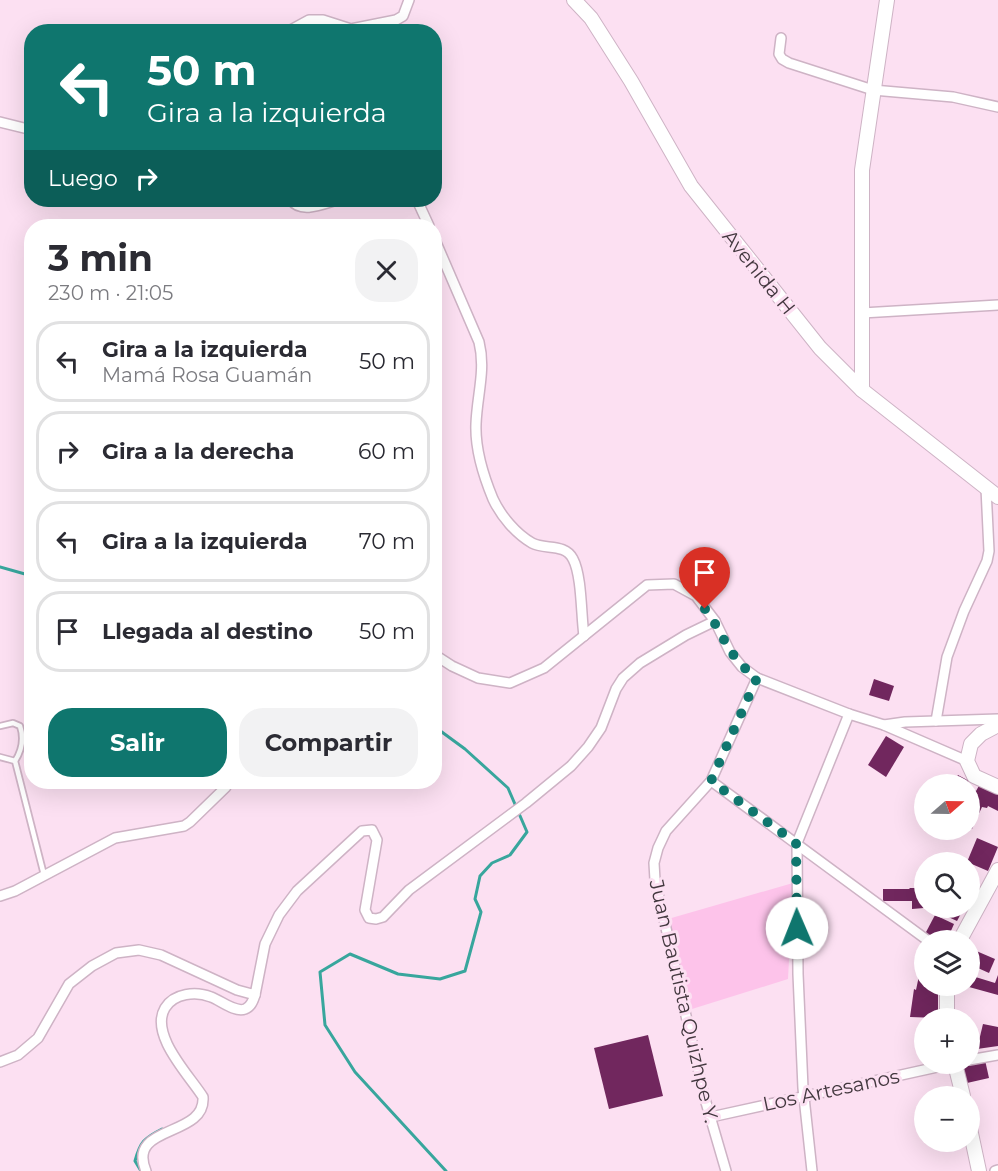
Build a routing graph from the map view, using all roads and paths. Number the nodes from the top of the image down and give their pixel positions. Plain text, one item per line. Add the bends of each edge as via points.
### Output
1 (409, 0) edge
2 (574, 0) edge
3 (887, 0) edge
4 (302, 24) edge
5 (337, 24) edge
6 (374, 24) edge
7 (781, 38) dead end
8 (873, 90) junction
9 (998, 107) edge
10 (0, 122) edge
11 (24, 128) edge
12 (442, 256) edge
13 (998, 305) edge
14 (862, 313) junction
15 (862, 390) junction
16 (986, 488) junction
17 (998, 497) edge
18 (715, 621) junction
19 (584, 636) junction
20 (442, 659) edge
21 (757, 678) junction
22 (849, 714) junction
23 (998, 720) edge
24 (936, 721) junction
25 (884, 725) junction
26 (998, 725) edge
27 (0, 726) edge
28 (0, 758) edge
29 (15, 761) junction
30 (967, 761) junction
31 (711, 781) junction
32 (998, 787) edge
33 (224, 789) edge
34 (796, 843) junction
35 (998, 870) edge
36 (44, 875) junction
37 (0, 896) edge
38 (914, 930) edge
39 (965, 930) edge
40 (255, 995) junction
41 (998, 1055) edge
42 (980, 1058) edge
43 (0, 1062) edge
44 (914, 1073) edge
45 (805, 1097) junction
46 (711, 1117) junction
47 (975, 1152) edge
48 (146, 1171) edge
49 (726, 1171) edge
50 (812, 1171) edge
51 (979, 1171) edge

1 - 6 street via 403,16
2 - 15 street, Avenida H via 591,18 631,81 691,186 813,340
3 - 8 street
4 - 5 street via 309,20
7 - 8 street via 779,54 789,63
8 - 9 street via 953,97
8 - 14 street via 862,170
10 - 11 street
12 - 19 street via 483,358 477,445 494,501 523,537 572,556 578,571
13 - 14 street
14 - 15 street
15 - 16 street, Avenida H
16 - 17 street, Avenida H
16 - 24 street via 987,561 948,657
18 - 19 street via 696,596 674,584 647,585
18 - 21 street via 730,652 742,668
18 - 40 street via 640,663 623,678 601,728 571,766 409,890 376,920 369,918 365,910 377,840 372,830 362,831 297,891 279,915 265,944
19 - 20 street via 544,668 510,683 478,678
21 - 22 street
21 - 31 street, Juan Bautista Quizhpe Y.
22 - 25 street
22 - 34 street
23 - 24 street
24 - 25 street
25 - 30 street
26 - 30 street via 971,744
27 - 29 lane via 20,726 23,735
28 - 29 lane
29 - 36 lane
30 - 32 street via 974,776
31 - 34 street
31 - 46 street, Juan Bautista Quizhpe Y. via 666,831 654,863
33 - 36 street via 184,826 116,838
34 - 38 street
34 - 45 street
35 - 39 street
36 - 37 street
40 - 43 street via 161,955 139,950 116,953 69,984 38,1038 18,1055
40 - 48 street via 245,1009 238,1010 198,994 183,995 165,1008 162,1026 166,1040 203,1097 204,1105 193,1120 149,1142 142,1161
41 - 42 street
44 - 45 street, Los Artesanos
45 - 46 street, Los Artesanos
45 - 50 street
46 - 49 street, Juan Bautista Quizhpe Y.
47 - 51 street

